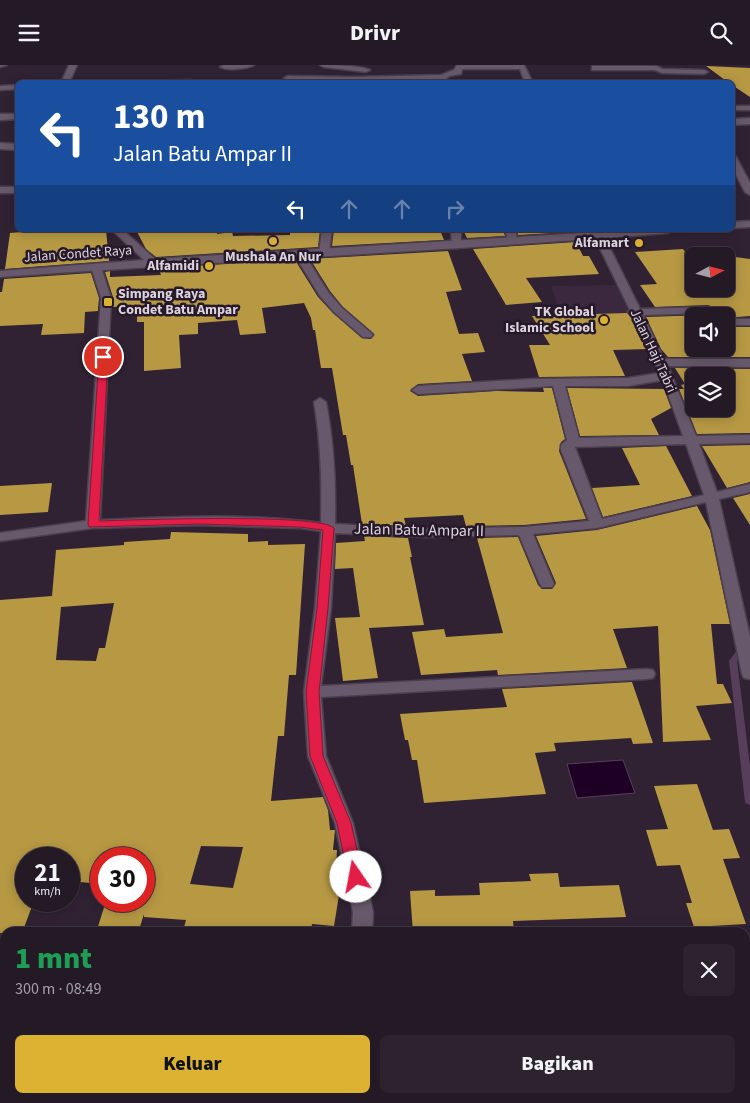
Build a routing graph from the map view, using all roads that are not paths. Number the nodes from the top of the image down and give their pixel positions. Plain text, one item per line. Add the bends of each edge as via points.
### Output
1 (73, 65) edge
2 (250, 65) edge
3 (324, 65) edge
4 (224, 67) dead end
5 (367, 68) edge
6 (595, 68) dead end
7 (703, 69) edge
8 (288, 78) dead end
9 (66, 80) edge
10 (327, 80) edge
11 (349, 80) edge
12 (443, 80) edge
13 (528, 80) edge
14 (15, 87) edge
15 (0, 88) edge
16 (735, 108) edge
17 (750, 108) edge
18 (15, 116) edge
19 (0, 117) edge
20 (750, 121) edge
21 (735, 122) edge
22 (0, 146) edge
23 (15, 147) edge
24 (735, 163) edge
25 (0, 190) edge
26 (15, 190) edge
27 (750, 192) edge
28 (750, 224) edge
29 (735, 225) edge
30 (119, 232) edge
31 (327, 232) edge
32 (456, 232) edge
33 (511, 232) edge
34 (645, 232) edge
35 (599, 236) junction
36 (513, 241) junction
37 (457, 245) junction
38 (324, 252) junction
39 (299, 254) junction
40 (152, 262) junction
41 (96, 267) junction
42 (0, 273) edge
43 (685, 311) edge
44 (634, 312) junction
45 (735, 322) edge
46 (750, 322) edge
47 (368, 335) dead end
48 (660, 362) junction
49 (750, 363) edge
50 (667, 376) junction
51 (558, 383) junction
52 (418, 390) dead end
53 (320, 402) dead end
54 (691, 439) junction
55 (750, 439) edge
56 (574, 442) junction
57 (750, 489) edge
58 (712, 497) junction
59 (93, 524) junction
60 (597, 524) junction
61 (328, 528) junction
62 (524, 531) junction
63 (0, 537) edge
64 (547, 584) dead end
65 (742, 626) edge
66 (648, 674) dead end
67 (750, 674) edge
68 (312, 692) junction
69 (362, 927) edge

1 - 9 street
2 - 4 street
3 - 5 street
5 - 11 street via 363,74
6 - 7 street
8 - 10 street
12 - 13 street via 447,74 458,71 458,67 523,67
14 - 15 street
16 - 17 street
18 - 19 street
20 - 21 street
22 - 23 street
24 - 27 street
25 - 26 street
28 - 29 street
30 - 40 street
31 - 38 street
32 - 37 street
33 - 36 street
34 - 35 street, Jalan Condet Raya
35 - 36 street, Jalan Condet Raya
35 - 44 street, Jalan Haji Tabri
36 - 37 street, Jalan Condet Raya
37 - 38 street, Jalan Condet Raya
38 - 39 street, Jalan Condet Raya
39 - 40 street, Jalan Condet Raya
39 - 47 street via 324,294
40 - 41 street, Jalan Condet Raya
41 - 42 street, Jalan Condet Raya
41 - 59 street via 106,297
43 - 44 street
44 - 48 street, Jalan Haji Tabri
45 - 46 street
48 - 49 street
48 - 50 street, Jalan Haji Tabri
50 - 51 street via 628,382
50 - 54 street, Jalan Haji Tabri
51 - 52 street
51 - 56 street
53 - 61 street via 328,462
54 - 55 street
54 - 56 street
54 - 58 street, Jalan Haji Tabri
56 - 60 street via 568,445 568,450
57 - 58 street
58 - 60 street, Jalan Batu Ampar II
58 - 65 street, Jalan Haji Tabri
59 - 61 street, Jalan Batu Ampar II via 198,521
59 - 63 street, Jalan Batu Ampar II
60 - 62 street, Jalan Batu Ampar II
61 - 62 street, Jalan Batu Ampar II via 426,533
61 - 68 street via 323,608
62 - 64 street
65 - 67 street, Jalan Haji Tabri
66 - 68 street
68 - 69 street via 316,756 344,823 363,912

